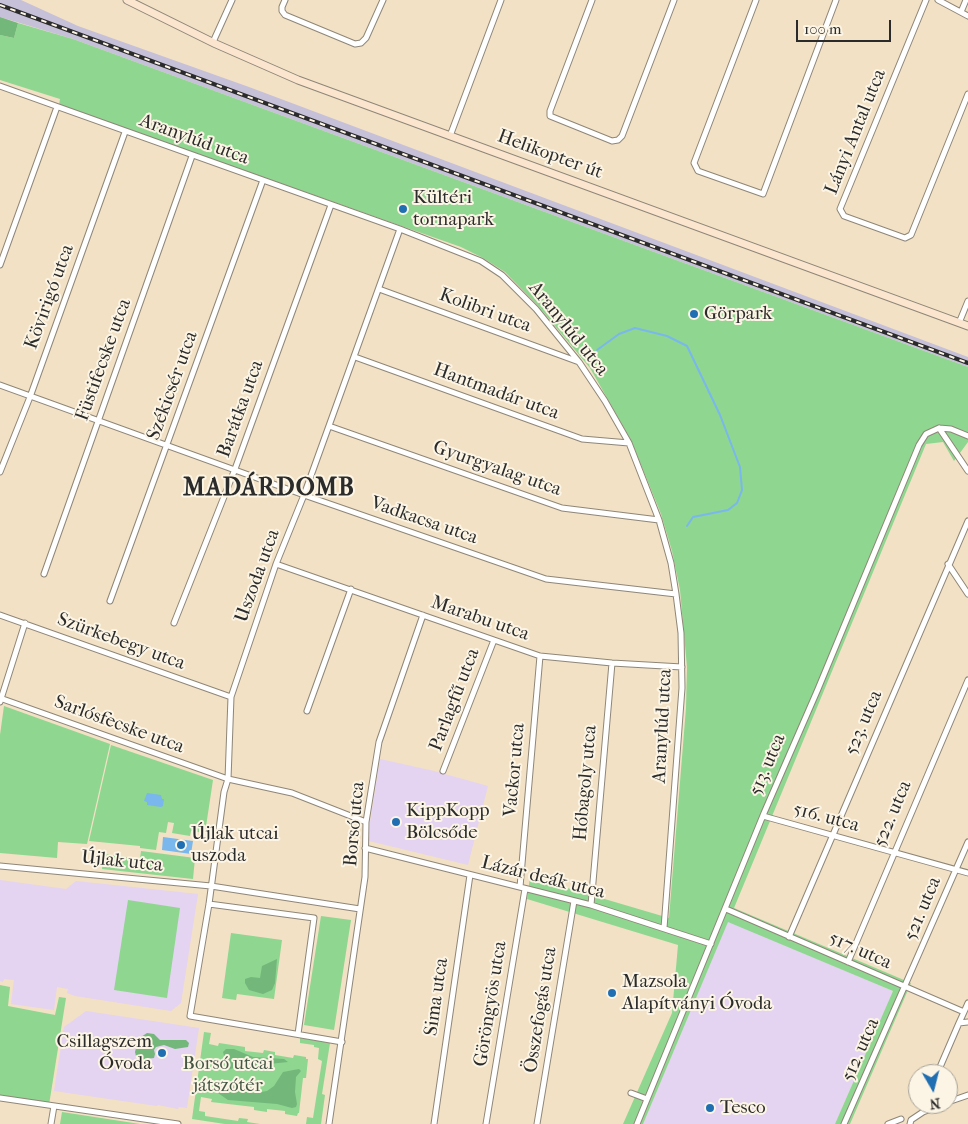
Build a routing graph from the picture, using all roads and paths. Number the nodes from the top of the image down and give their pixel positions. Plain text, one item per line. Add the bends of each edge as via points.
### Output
1 (127, 0) edge
2 (232, 0) edge
3 (285, 0) edge
4 (384, 0) edge
5 (501, 0) edge
6 (592, 0) edge
7 (674, 0) edge
8 (756, 0) edge
9 (836, 0) edge
10 (926, 0) edge
11 (938, 0) edge
12 (966, 0) edge
13 (961, 12) junction
14 (968, 16) edge
15 (213, 42) junction
16 (0, 86) edge
17 (968, 94) edge
18 (57, 107) junction
19 (125, 132) junction
20 (450, 136) junction
21 (192, 156) junction
22 (263, 180) junction
23 (331, 205) junction
24 (400, 229) junction
25 (0, 265) edge
26 (379, 288) junction
27 (968, 301) edge
28 (959, 322) junction
29 (968, 326) edge
30 (355, 357) junction
31 (579, 362) junction
32 (0, 386) edge
33 (30, 396) junction
34 (98, 420) junction
35 (329, 426) junction
36 (939, 428) junction
37 (968, 436) edge
38 (629, 443) junction
39 (167, 445) junction
40 (235, 469) junction
41 (968, 471) edge
42 (0, 472) edge
43 (304, 495) junction
44 (659, 520) junction
45 (968, 521) edge
46 (276, 564) junction
47 (948, 564) junction
48 (44, 574) dead end
49 (351, 589) junction
50 (676, 594) junction
51 (968, 594) edge
52 (110, 601) dead end
53 (0, 615) edge
54 (424, 615) junction
55 (174, 622) dead end
56 (25, 623) junction
57 (494, 640) junction
58 (540, 656) junction
59 (612, 663) junction
60 (682, 667) junction
61 (968, 680) edge
62 (231, 697) junction
63 (0, 698) edge
64 (0, 702) edge
65 (307, 711) dead end
66 (443, 770) dead end
67 (228, 779) junction
68 (763, 816) junction
69 (366, 822) junction
70 (832, 835) junction
71 (968, 842) edge
72 (365, 848) junction
73 (893, 852) junction
74 (0, 866) edge
75 (956, 870) junction
76 (968, 873) edge
77 (470, 875) junction
78 (211, 886) junction
79 (523, 888) junction
80 (574, 901) junction
81 (209, 904) junction
82 (591, 905) junction
83 (360, 909) junction
84 (726, 909) junction
85 (664, 928) junction
86 (789, 937) junction
87 (711, 944) junction
88 (848, 962) junction
89 (905, 987) junction
90 (968, 1003) edge
91 (964, 1012) junction
92 (968, 1022) edge
93 (959, 1023) junction
94 (298, 1034) junction
95 (342, 1042) junction
96 (941, 1064) edge
97 (631, 1094) dead end
98 (0, 1098) edge
99 (647, 1099) junction
100 (54, 1106) junction
101 (920, 1114) edge
102 (901, 1119) dead end
103 (163, 1123) edge
104 (51, 1124) edge
105 (178, 1124) edge
106 (329, 1124) edge
107 (434, 1124) edge
108 (486, 1124) edge
109 (537, 1124) edge
110 (637, 1124) edge
111 (844, 1124) edge
112 (888, 1124) edge
113 (910, 1124) edge

1 - 15 street, Helikopter út
2 - 15 street
3 - 4 street via 282,7 285,15 355,44 366,38
5 - 20 street
6 - 7 street via 550,116 612,141 622,136
8 - 9 street via 694,163 698,171 763,194
10 - 17 street, Lányi Antal utca via 840,209 844,216 905,238 911,235
11 - 13 street
12 - 13 street
13 - 14 street
15 - 20 street, Helikopter út via 298,80
16 - 18 street, Aranylúd utca
18 - 19 street, Aranylúd utca
18 - 25 street
19 - 21 street, Aranylúd utca
19 - 33 street, Kövirigó utca
20 - 28 street, Helikopter út
21 - 22 street, Aranylúd utca
21 - 34 street, Füstifecske utca
22 - 23 street, Aranylúd utca
22 - 39 street, Székicsér utca
23 - 24 street, Aranylúd utca
23 - 40 street, Barátka utca
24 - 26 street, Uszoda utca
24 - 31 street, Aranylúd utca via 481,261 502,275 536,309
26 - 30 street, Uszoda utca
26 - 31 street, Kolibri utca
27 - 28 street
28 - 29 street, Helikopter út
30 - 35 street, Uszoda utca
30 - 38 street, Hantmadár utca via 582,438
31 - 38 street, Aranylúd utca
32 - 33 street, Vadkacsa utca
33 - 34 street, Vadkacsa utca
33 - 42 street, Kövirigó utca
34 - 39 street, Vadkacsa utca
34 - 48 street, Füstifecske utca
35 - 43 street, Uszoda utca
35 - 44 street, Gyurgyalag utca via 562,508
36 - 37 street
36 - 41 street
36 - 68 street, 513. utca via 926,434 920,445
38 - 44 street, Aranylúd utca
39 - 40 street, Vadkacsa utca
39 - 52 street, Székicsér utca
40 - 43 street, Vadkacsa utca
40 - 55 street, Barátka utca
43 - 46 street, Uszoda utca
43 - 50 street, Vadkacsa utca via 546,579
44 - 50 street, Aranylúd utca
45 - 47 street, 523. utca
46 - 49 street, Marabu utca
46 - 62 street, Uszoda utca
47 - 51 street
47 - 70 street, 523. utca
49 - 54 street, Marabu utca
49 - 65 street
50 - 60 street, Aranylúd utca
53 - 56 street, Szürkebegy utca
54 - 57 street, Marabu utca
54 - 69 street, Borsó utca via 379,742
56 - 62 street, Szürkebegy utca
56 - 63 street
57 - 58 street, Marabu utca
57 - 66 street, Parlagfű utca
58 - 59 street, Marabu utca
58 - 79 street, Vackor utca
59 - 60 street, Marabu utca
59 - 82 street, Hóbagoly utca
60 - 85 street, Aranylúd utca via 682,710
61 - 73 street, 522. utca
62 - 67 street, Uszoda utca
63 - 64 street
63 - 67 street, Sarlósfecske utca
67 - 69 street, Sarlósfecske utca via 292,793
67 - 78 street, Uszoda utca
68 - 70 street, 516. utca
68 - 84 street, 513. utca
69 - 72 street, Borsó utca
70 - 73 street, 516. utca
70 - 86 street, 523. utca
71 - 75 street, 521. utca
72 - 77 street, Lázár deák utca
72 - 83 street, Borsó utca
73 - 75 street, 516. utca
73 - 88 street, 522. utca
74 - 78 street, Újlak utca
75 - 76 street, 516. utca
75 - 89 street, 521. utca
77 - 79 street, Lázár deák utca
77 - 107 street, Sima utca
78 - 81 street
78 - 83 street, Újlak utca
79 - 80 street, Lázár deák utca
79 - 108 street, Göröngyös utca
80 - 82 street, Lázár deák utca
80 - 109 street, Összefogás utca
81 - 94 street via 314,918
81 - 94 street via 190,1016
82 - 85 street, Lázár deák utca
83 - 95 street, Borsó utca
84 - 86 street, 517. utca
84 - 87 street, 513. utca
85 - 87 street, Lázár deák utca
86 - 88 street, 517. utca
87 - 99 street, 513. utca
88 - 89 street, 517. utca
89 - 91 street, 517. utca
89 - 111 street, 512. utca
90 - 91 street
91 - 93 street
92 - 93 street
93 - 96 street
94 - 95 street
95 - 106 street, Borsó utca
97 - 99 street
98 - 100 street
99 - 110 street, 513. utca
100 - 103 street
100 - 104 street
101 - 113 street
102 - 112 street
103 - 105 street

